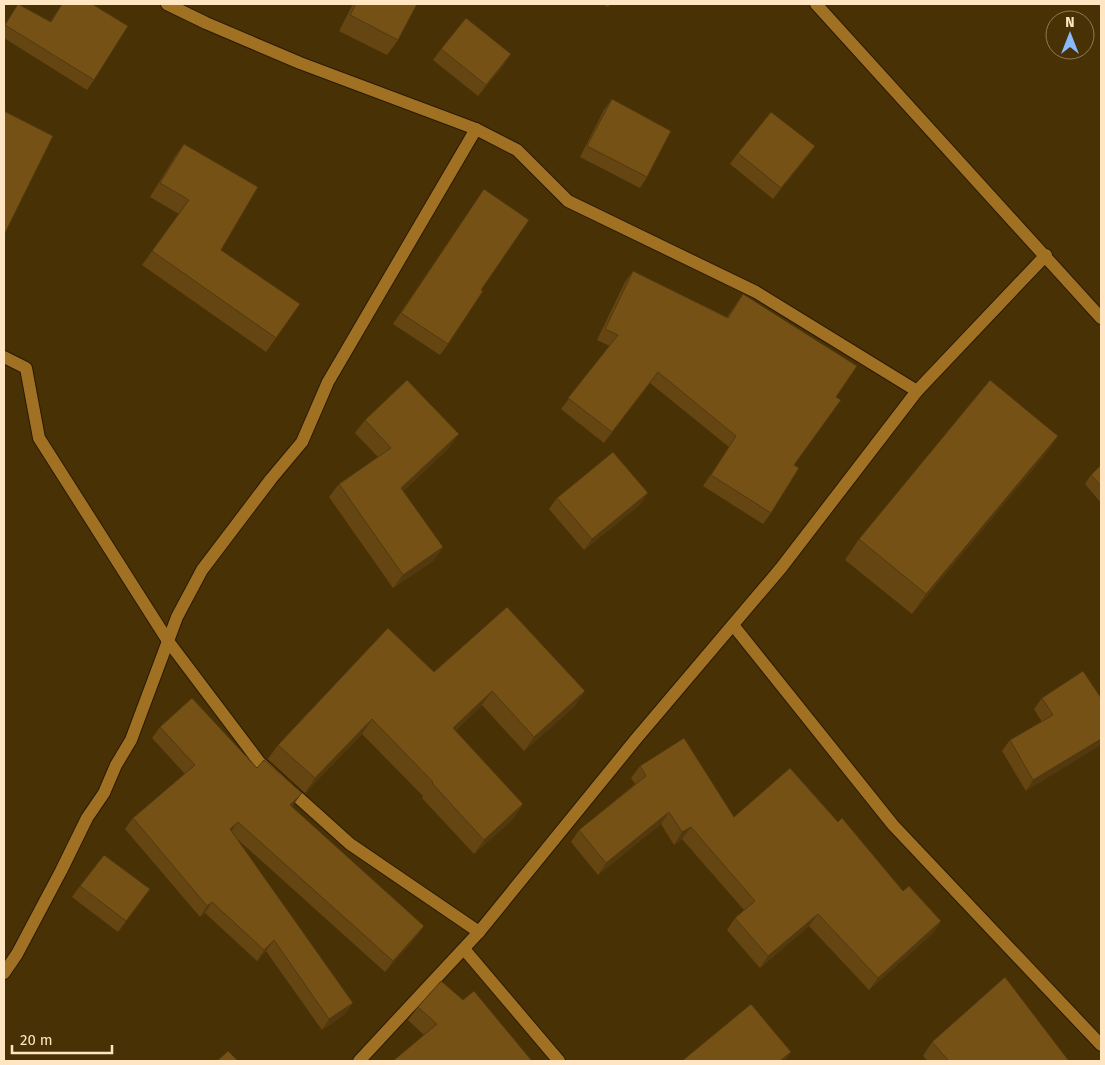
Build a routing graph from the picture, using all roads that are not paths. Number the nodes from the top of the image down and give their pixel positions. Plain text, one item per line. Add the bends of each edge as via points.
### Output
1 (167, 4) edge
2 (816, 4) edge
3 (476, 130) junction
4 (1046, 255) junction
5 (1101, 318) edge
6 (4, 357) edge
7 (917, 391) junction
8 (733, 625) junction
9 (168, 641) junction
10 (479, 932) junction
11 (464, 949) junction
12 (4, 973) edge
13 (1101, 1046) edge
14 (359, 1061) edge
15 (559, 1061) edge

1 - 3 street via 300,63
2 - 4 street
3 - 7 street via 517,150 568,201 756,292
3 - 9 street via 328,382 302,442 270,478 202,570
4 - 5 street
4 - 7 street
6 - 9 street via 26,368 39,438
7 - 8 street
8 - 10 street
8 - 13 street via 893,825
9 - 10 street via 260,763 350,844
9 - 12 street via 131,740
10 - 11 street
11 - 14 street
11 - 15 street

